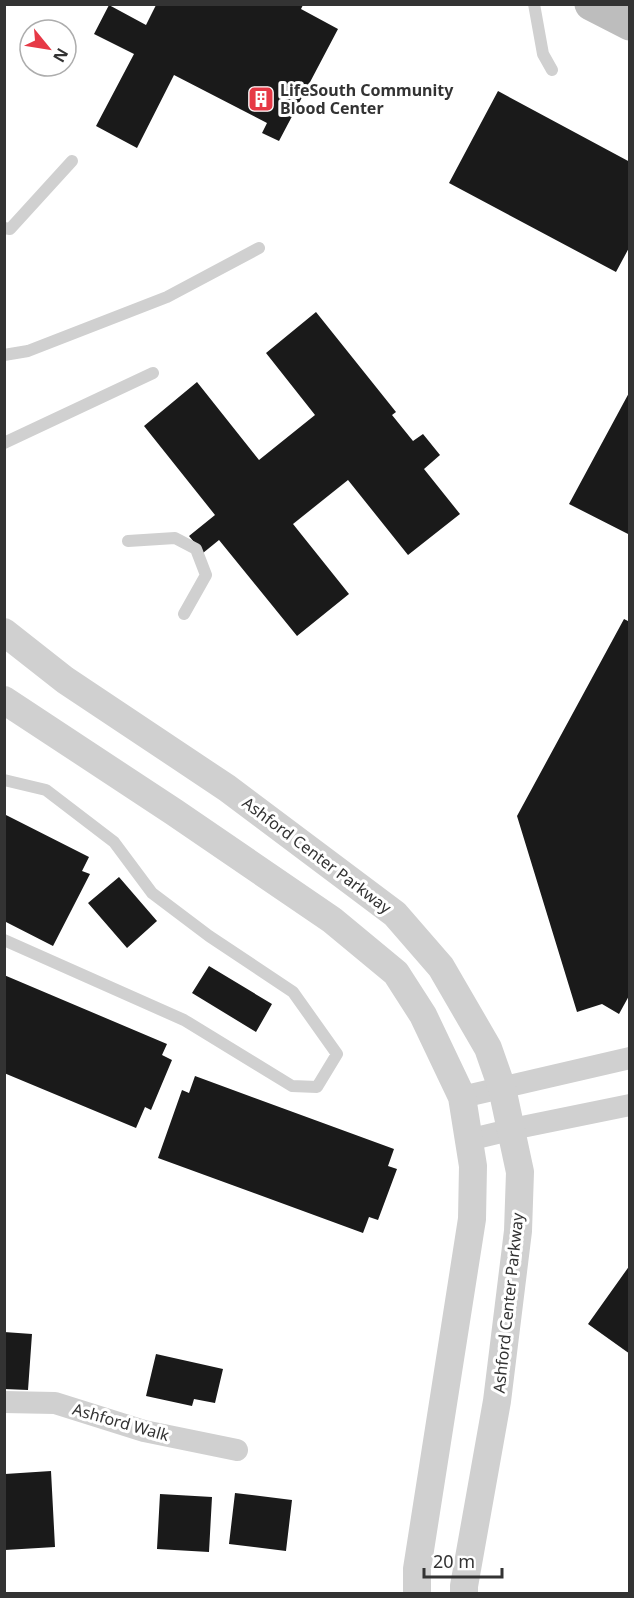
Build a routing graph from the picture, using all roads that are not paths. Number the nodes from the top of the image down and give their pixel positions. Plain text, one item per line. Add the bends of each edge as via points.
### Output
1 (534, 4) edge
2 (591, 4) edge
3 (630, 24) edge
4 (552, 70) dead end
5 (72, 161) dead end
6 (4, 228) edge
7 (259, 248) dead end
8 (4, 355) edge
9 (153, 373) dead end
10 (4, 442) edge
11 (128, 541) dead end
12 (184, 614) dead end
13 (4, 632) edge
14 (4, 700) edge
15 (4, 780) edge
16 (4, 940) edge
17 (630, 1058) edge
18 (502, 1088) junction
19 (462, 1097) junction
20 (630, 1105) edge
21 (511, 1130) junction
22 (468, 1140) junction
23 (4, 1402) edge
24 (237, 1450) dead end
25 (417, 1593) edge
26 (464, 1593) edge

1 - 4 lane via 543,54
2 - 3 main road
5 - 6 lane via 10,229
7 - 8 lane via 167,297 28,351
9 - 10 lane
11 - 12 lane via 175,538 196,549 206,575
13 - 18 street, Ashford Center Parkway via 65,680 227,788 395,914 441,967 488,1047
14 - 19 street via 332,920 396,973 423,1015
15 - 16 lane via 46,790 114,842 152,893 293,992 337,1054 317,1087 292,1086 184,1020
17 - 18 street
18 - 19 street
18 - 21 street, Ashford Center Parkway
19 - 22 street
20 - 21 street
21 - 22 street
21 - 26 street, Ashford Center Parkway via 520,1172 518,1232 497,1401
22 - 25 street via 473,1166 472,1219 417,1569
23 - 24 street, Ashford Walk via 55,1403 144,1431

